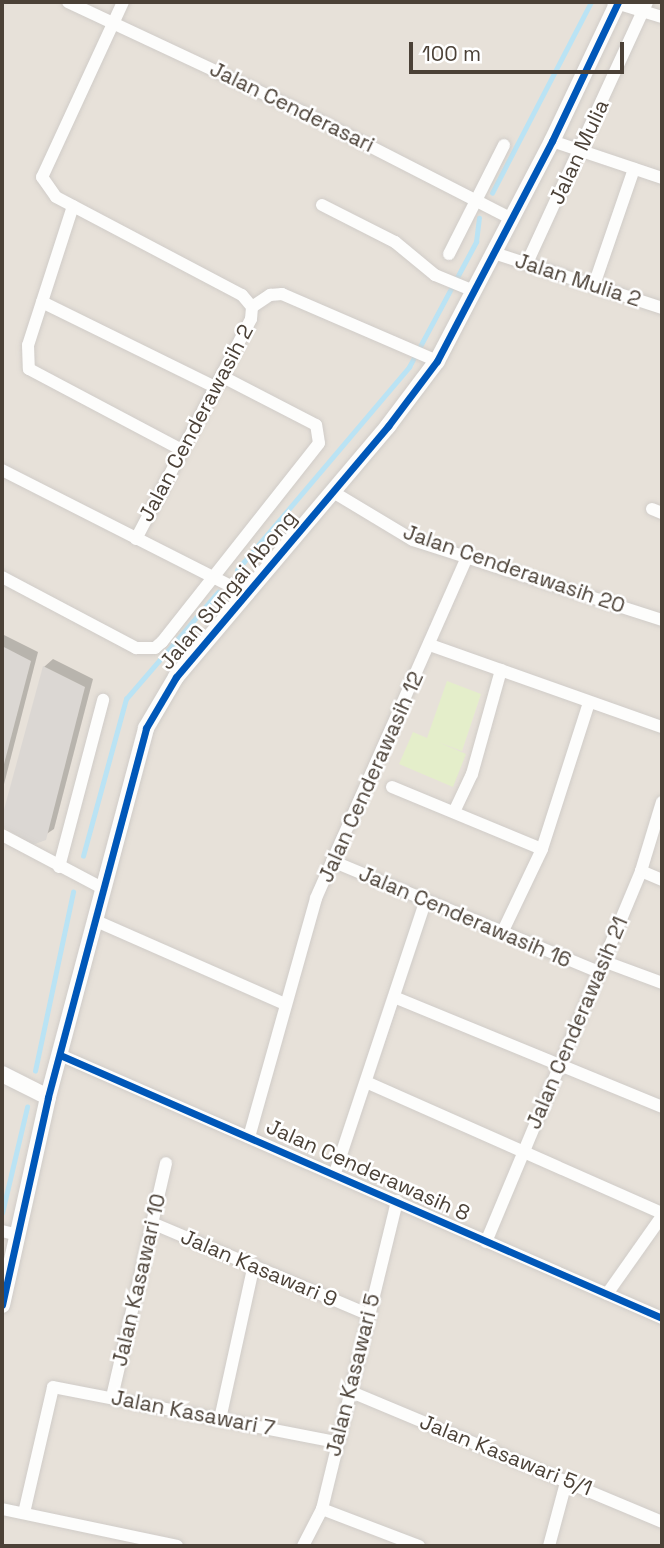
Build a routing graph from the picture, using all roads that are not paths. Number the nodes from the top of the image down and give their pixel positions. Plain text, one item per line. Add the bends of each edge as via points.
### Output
1 (68, 2) edge
2 (123, 2) edge
3 (616, 2) edge
4 (644, 7) edge
5 (662, 17) edge
6 (115, 20) junction
7 (552, 141) junction
8 (503, 145) dead end
9 (580, 150) junction
10 (634, 169) junction
11 (662, 178) edge
12 (476, 201) junction
13 (323, 205) dead end
14 (73, 206) junction
15 (512, 219) junction
16 (494, 253) junction
17 (449, 254) dead end
18 (527, 263) junction
19 (594, 285) junction
20 (474, 290) junction
21 (42, 302) junction
22 (252, 307) junction
23 (662, 308) edge
24 (437, 361) junction
25 (218, 382) junction
26 (182, 450) junction
27 (2, 470) edge
28 (333, 492) junction
29 (136, 539) junction
30 (468, 555) junction
31 (2, 577) edge
32 (213, 577) junction
33 (248, 595) junction
34 (662, 620) edge
35 (430, 645) junction
36 (501, 670) junction
37 (103, 700) dead end
38 (589, 704) junction
39 (662, 727) edge
40 (392, 787) dead end
41 (662, 802) edge
42 (454, 812) junction
43 (2, 835) edge
44 (542, 849) junction
45 (332, 861) junction
46 (59, 867) junction
47 (641, 872) junction
48 (662, 880) edge
49 (104, 889) junction
50 (425, 903) junction
51 (96, 921) junction
52 (502, 933) junction
53 (601, 967) junction
54 (662, 984) edge
55 (394, 997) junction
56 (283, 1003) junction
57 (60, 1055) junction
58 (559, 1066) junction
59 (2, 1074) edge
60 (366, 1082) junction
61 (48, 1097) junction
62 (662, 1107) edge
63 (249, 1137) junction
64 (523, 1153) junction
65 (166, 1163) dead end
66 (335, 1173) junction
67 (397, 1201) junction
68 (662, 1214) edge
69 (152, 1223) junction
70 (10, 1233) edge
71 (486, 1242) junction
72 (254, 1265) junction
73 (607, 1294) junction
74 (2, 1305) edge
75 (367, 1314) junction
76 (662, 1318) edge
77 (349, 1391) junction
78 (112, 1397) junction
79 (220, 1419) junction
80 (336, 1441) junction
81 (567, 1479) junction
82 (2, 1509) edge
83 (322, 1509) junction
84 (24, 1513) junction
85 (662, 1522) edge
86 (108, 1532) junction
87 (105, 1546) edge
88 (177, 1546) edge
89 (303, 1546) edge
90 (418, 1546) edge
91 (550, 1546) edge

1 - 6 street, Jalan Cenderasari
2 - 6 street
3 - 4 street
3 - 7 street, Jalan Sungai Abong
4 - 5 street
4 - 9 street, Jalan Mulia
6 - 12 street, Jalan Cenderasari
6 - 14 street via 42,170 47,187
7 - 9 street
7 - 15 street, Jalan Sungai Abong
8 - 12 street
9 - 10 street
9 - 18 street, Jalan Mulia
10 - 11 street
10 - 19 street
12 - 15 street, Jalan Cenderasari
12 - 17 street
13 - 20 street via 395,242 449,281
14 - 21 street
14 - 22 street via 242,295
15 - 16 street, Jalan Sungai Abong
16 - 18 street, Jalan Mulia 2
16 - 20 street, Jalan Sungai Abong
18 - 19 street, Jalan Mulia 2
19 - 23 street, Jalan Mulia 2
20 - 24 street, Jalan Sungai Abong
21 - 25 street
21 - 26 street via 28,345 29,369
22 - 24 street via 270,295 282,294
22 - 25 street, Jalan Cenderawasih 2 via 251,319
24 - 28 street, Jalan Sungai Abong
25 - 26 street, Jalan Cenderawasih 2
25 - 32 street via 316,425 319,443
26 - 29 street, Jalan Cenderawasih 2
27 - 29 street
28 - 30 street, Jalan Cenderawasih 20 via 413,540
28 - 33 street, Jalan Sungai Abong
29 - 32 street
30 - 34 street, Jalan Cenderawasih 20
30 - 35 street, Jalan Cenderawasih 12
31 - 32 street via 146,650 162,642
32 - 33 street
33 - 49 street, Jalan Sungai Abong via 158,703 137,758
35 - 36 street
35 - 45 street, Jalan Cenderawasih 12
36 - 38 street
36 - 42 street via 472,774
37 - 46 street
38 - 39 street
38 - 44 street
40 - 42 street
41 - 47 street, Jalan Cenderawasih 21
42 - 44 street
43 - 46 street
44 - 52 street
45 - 50 street, Jalan Cenderawasih 16
45 - 56 street, Jalan Cenderawasih 12
46 - 49 street
47 - 48 street
47 - 53 street, Jalan Cenderawasih 21
49 - 51 street, Jalan Sungai Abong
50 - 52 street, Jalan Cenderawasih 16
50 - 55 street
51 - 56 street
51 - 57 street, Jalan Sungai Abong
52 - 53 street, Jalan Cenderawasih 16
53 - 54 street, Jalan Cenderawasih 16
53 - 58 street, Jalan Cenderawasih 21
55 - 58 street
55 - 60 street
56 - 63 street, Jalan Cenderawasih 12
57 - 61 street, Jalan Sungai Abong
57 - 63 street, Jalan Cenderawasih 8
58 - 62 street
58 - 64 street, Jalan Cenderawasih 21
59 - 61 street
60 - 64 street
60 - 66 street
61 - 70 street, Jalan Sungai Abong
63 - 66 street, Jalan Cenderawasih 8
64 - 68 street
64 - 71 street, Jalan Cenderawasih 21
65 - 69 street, Jalan Kasawari 10
66 - 67 street, Jalan Cenderawasih 8
67 - 71 street, Jalan Cenderawasih 8
67 - 75 street, Jalan Kasawari 5
68 - 73 street
69 - 72 street, Jalan Kasawari 9
69 - 78 street, Jalan Kasawari 10
70 - 74 street, Jalan Sungai Abong
71 - 73 street, Jalan Cenderawasih 8
72 - 75 street, Jalan Kasawari 9
72 - 79 street
73 - 76 street, Jalan Cenderawasih 8
75 - 77 street, Jalan Kasawari 5
77 - 80 street, Jalan Kasawari 5
77 - 81 street, Jalan Kasawari 5/1
78 - 79 street, Jalan Kasawari 7
78 - 84 street, Jalan Kasawari 7 via 58,1387 51,1390
79 - 80 street, Jalan Kasawari 7
80 - 83 street, Jalan Kasawari 5
81 - 85 street, Jalan Kasawari 5/1
81 - 91 street
82 - 84 street
83 - 89 street, Jalan Kasawari 5
83 - 90 street
84 - 86 street
86 - 87 street
86 - 88 street

